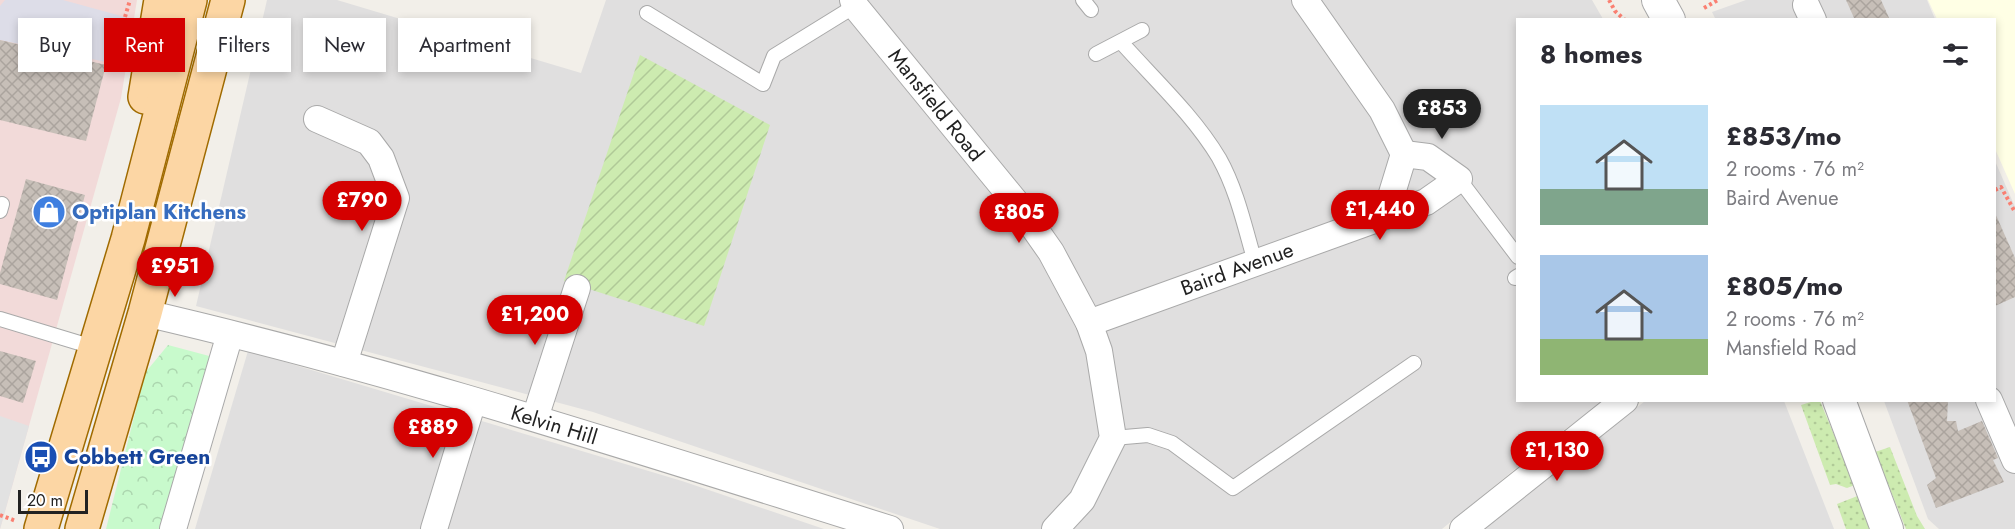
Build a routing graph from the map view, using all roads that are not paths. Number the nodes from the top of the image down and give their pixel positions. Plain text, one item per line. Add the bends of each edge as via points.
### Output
1 (161, 0) edge
2 (190, 0) edge
3 (228, 0) edge
4 (1305, 0) edge
5 (1658, 0) edge
6 (854, 3) edge
7 (648, 13) dead end
8 (1668, 18) edge
9 (1142, 30) dead end
10 (1121, 42) junction
11 (1096, 54) dead end
12 (317, 119) dead end
13 (1404, 154) junction
14 (1459, 179) junction
15 (1385, 216) junction
16 (128, 238) junction
17 (1516, 254) edge
18 (1255, 262) junction
19 (577, 288) dead end
20 (145, 313) junction
21 (0, 319) edge
22 (1089, 323) junction
23 (230, 334) junction
24 (96, 348) junction
25 (344, 363) junction
26 (1413, 363) dead end
27 (473, 401) junction
28 (1622, 402) edge
29 (1840, 402) edge
30 (1990, 402) edge
31 (535, 418) junction
32 (1113, 438) junction
33 (2015, 460) edge
34 (30, 526) edge
35 (82, 529) edge
36 (173, 529) edge
37 (434, 529) edge
38 (890, 529) edge
39 (1055, 529) edge
40 (1462, 529) edge
41 (1887, 529) edge

1 - 16 main road via 130,179
2 - 16 main road
3 - 20 main road
4 - 13 street via 1382,110
5 - 8 street
6 - 7 lane via 774,56 763,84
6 - 22 street, Mansfield Road via 1018,206 1051,252
9 - 10 lane
10 - 11 lane
10 - 18 lane via 1219,159 1239,206
12 - 25 street via 369,142 381,158 396,198
13 - 14 street via 1428,157
13 - 15 street
14 - 15 street, Baird Avenue via 1426,202
14 - 17 lane
15 - 18 street, Baird Avenue
16 - 24 main road
18 - 22 street, Baird Avenue
19 - 31 street
20 - 23 street, Kelvin Hill
20 - 35 main road
21 - 24 lane
22 - 32 street, Mansfield Road via 1099,351
23 - 25 street, Kelvin Hill
23 - 36 street
24 - 34 main road
25 - 27 street, Kelvin Hill
26 - 32 lane via 1233,488 1172,443 1148,435
27 - 31 street, Kelvin Hill
27 - 37 street
28 - 40 street
29 - 41 street
30 - 33 street
31 - 38 street, Kelvin Hill
32 - 39 street via 1082,500

